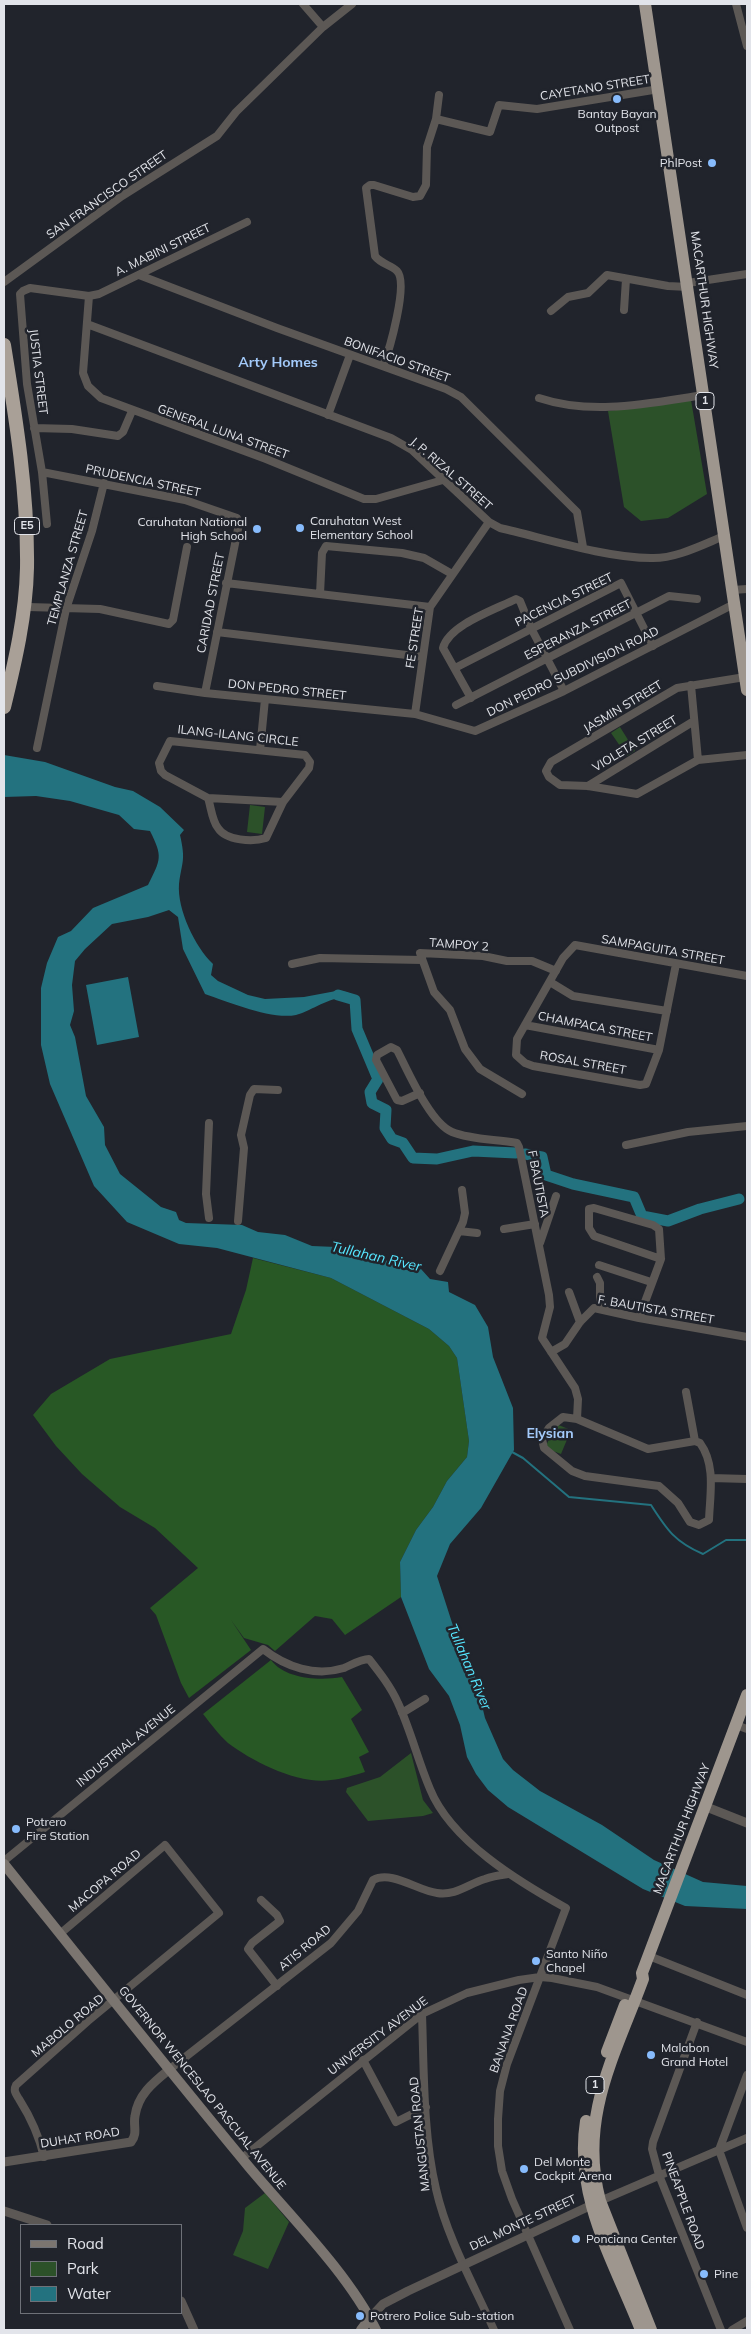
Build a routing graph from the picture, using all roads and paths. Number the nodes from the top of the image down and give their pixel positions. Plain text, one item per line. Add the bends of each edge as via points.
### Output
1 (303, 4) edge
2 (352, 4) edge
3 (645, 4) edge
4 (736, 4) edge
5 (323, 28) junction
6 (747, 46) edge
7 (659, 89) junction
8 (439, 95) dead end
9 (436, 119) junction
10 (247, 222) dead end
11 (139, 274) junction
12 (747, 274) edge
13 (626, 279) junction
14 (4, 282) edge
15 (688, 285) junction
16 (89, 296) junction
17 (624, 310) dead end
18 (552, 311) dead end
19 (87, 324) junction
20 (4, 345) edge
21 (350, 354) junction
22 (383, 366) junction
23 (704, 395) junction
24 (539, 398) dead end
25 (132, 411) junction
26 (328, 415) junction
27 (34, 428) junction
28 (42, 472) junction
29 (443, 480) junction
30 (104, 483) junction
31 (237, 518) joint
32 (489, 522) junction
33 (47, 524) dead end
34 (724, 536) junction
35 (187, 547) dead end
36 (583, 547) junction
37 (452, 574) junction
38 (226, 583) junction
39 (747, 588) edge
40 (732, 590) junction
41 (320, 594) junction
42 (697, 599) dead end
43 (734, 604) junction
44 (28, 607) dead end
45 (430, 607) junction
46 (66, 608) junction
47 (637, 613) junction
48 (531, 628) junction
49 (216, 632) junction
50 (653, 646) junction
51 (424, 657) junction
52 (547, 659) junction
53 (454, 668) junction
54 (745, 677) junction
55 (691, 685) junction
56 (157, 686) dead end
57 (747, 690) edge
58 (564, 691) junction
59 (205, 693) junction
60 (471, 698) junction
61 (265, 699) junction
62 (456, 705) dead end
63 (4, 707) edge
64 (415, 714) junction
65 (694, 722) junction
66 (37, 748) dead end
67 (260, 750) junction
68 (747, 755) edge
69 (698, 760) junction
70 (588, 786) junction
71 (208, 798) junction
72 (283, 802) junction
73 (422, 960) junction
74 (292, 964) dead end
75 (676, 964) junction
76 (556, 971) junction
77 (747, 976) edge
78 (550, 982) junction
79 (667, 1011) junction
80 (526, 1025) junction
81 (660, 1050) junction
82 (278, 1090) dead end
83 (420, 1093) junction
84 (522, 1094) dead end
85 (209, 1123) dead end
86 (747, 1126) edge
87 (626, 1145) dead end
88 (462, 1190) dead end
89 (556, 1196) dead end
90 (209, 1218) dead end
91 (238, 1221) dead end
92 (535, 1224) junction
93 (504, 1229) dead end
94 (458, 1232) junction
95 (477, 1233) dead end
96 (540, 1243) junction
97 (661, 1259) junction
98 (599, 1265) dead end
99 (440, 1271) dead end
100 (597, 1277) dead end
101 (651, 1282) junction
102 (569, 1292) dead end
103 (600, 1309) junction
104 (639, 1318) junction
105 (580, 1322) junction
106 (747, 1337) edge
107 (551, 1352) junction
108 (686, 1392) dead end
109 (577, 1419) junction
110 (695, 1441) junction
111 (711, 1478) junction
112 (747, 1479) edge
113 (747, 1695) edge
114 (425, 1699) dead end
115 (402, 1713) junction
116 (742, 1727) edge
117 (704, 1806) junction
118 (747, 1822) edge
119 (165, 1846) joint
120 (4, 1862) edge
121 (508, 1874) junction
122 (261, 1900) dead end
123 (61, 1933) junction
124 (648, 1956) junction
125 (540, 1977) junction
126 (277, 1986) junction
127 (747, 1995) edge
128 (632, 1998) junction
129 (115, 2001) junction
130 (422, 2014) junction
131 (697, 2022) junction
132 (747, 2042) edge
133 (363, 2060) junction
134 (170, 2069) junction
135 (747, 2075) edge
136 (426, 2106) junction
137 (747, 2138) edge
138 (719, 2150) junction
139 (44, 2157) junction
140 (242, 2158) junction
141 (4, 2162) edge
142 (659, 2175) junction
143 (595, 2203) junction
144 (4, 2211) edge
145 (44, 2224) edge
146 (747, 2228) edge
147 (528, 2233) junction
148 (465, 2264) junction
149 (182, 2303) edge
150 (370, 2318) junction
151 (747, 2321) edge
152 (194, 2330) edge
153 (361, 2330) edge
154 (376, 2330) edge
155 (494, 2330) edge
156 (570, 2330) edge
157 (641, 2330) edge
158 (651, 2330) edge
159 (721, 2330) edge
160 (732, 2330) edge

1 - 5 street
2 - 5 street, SAN FRANCISCO STREET
3 - 7 highway, MACARTHUR HIGHWAY / 1
4 - 6 street
5 - 14 street, SAN FRANCISCO STREET via 236,112 217,136 122,196
7 - 9 street, CAYETANO STREET via 537,109 499,105 490,132
7 - 15 highway, MACARTHUR HIGHWAY / 1
8 - 9 street
9 - 22 street via 427,147 426,185 420,196 370,185 366,188 375,256 400,276 392,341
10 - 11 street, A. MABINI STREET
11 - 16 street, A. MABINI STREET
11 - 21 street, BONIFACIO STREET
12 - 15 street
13 - 15 street via 668,286
13 - 17 street
13 - 18 street via 604,276 588,293 568,297
15 - 23 highway, MACARTHUR HIGHWAY / 1
16 - 19 street, GENERAL LUNA STREET
16 - 27 street, JUSTIA STREET via 30,288 20,294
19 - 25 street, GENERAL LUNA STREET via 82,369 86,382 101,398
19 - 26 street, J. P. RIZAL STREET
20 - 63 highway, E5 via 18,434 27,526 27,570 15,661
21 - 22 street, BONIFACIO STREET
21 - 26 street
22 - 36 street, BONIFACIO STREET via 461,397 578,512
23 - 24 street via 594,408
23 - 34 highway, MACARTHUR HIGHWAY / 1
25 - 27 street via 118,436 72,429
25 - 29 street, GENERAL LUNA STREET via 266,459 364,499 376,500
26 - 29 street, J. P. RIZAL STREET via 391,438 405,446
27 - 28 street, JUSTIA STREET
28 - 30 street, PRUDENCIA STREET
28 - 33 street, JUSTIA STREET
29 - 32 street, J. P. RIZAL STREET
30 - 31 street, PRUDENCIA STREET via 185,500
30 - 46 street, TEMPLANZA STREET
31 - 38 street, CARIDAD STREET via 239,524
32 - 36 street, J. P. RIZAL STREET via 500,528
32 - 37 street, FE STREET
34 - 36 street, J. P. RIZAL STREET via 672,555 651,558
34 - 40 highway, MACARTHUR HIGHWAY / 1
35 - 46 street via 173,620 169,624 100,609
37 - 41 street via 424,558 402,553 326,546 322,553
37 - 45 street, FE STREET
38 - 41 street
38 - 49 street, CARIDAD STREET
39 - 40 street
40 - 43 highway, MACARTHUR HIGHWAY / 1
41 - 45 street
42 - 47 street, ESPERANZA STREET via 668,596
43 - 50 street, DON PEDRO SUBDIVISION ROAD
43 - 54 highway, MACARTHUR HIGHWAY / 1
44 - 46 street
45 - 51 street, FE STREET
46 - 66 street, TEMPLANZA STREET
47 - 48 street, PACENCIA STREET via 620,583
47 - 50 street, PACENCIA STREET
47 - 52 street, ESPERANZA STREET
48 - 52 street
48 - 53 street, PACENCIA STREET
48 - 53 street via 520,601 516,599 459,627 449,635 443,648
49 - 51 street
49 - 59 street, CARIDAD STREET
50 - 58 street, DON PEDRO SUBDIVISION ROAD
51 - 64 street, FE STREET
52 - 58 street
52 - 60 street, ESPERANZA STREET
53 - 60 street
54 - 55 street, JASMIN STREET
54 - 57 highway, MACARTHUR HIGHWAY / 1
55 - 65 street
55 - 70 street, JASMIN STREET via 668,692 548,765 546,770 553,782
56 - 59 street, DON PEDRO STREET
58 - 64 street, DON PEDRO SUBDIVISION ROAD via 480,730 465,729
59 - 61 street, DON PEDRO STREET
60 - 62 street, ESPERANZA STREET
61 - 64 street, DON PEDRO STREET
61 - 67 street
65 - 69 street
65 - 70 street, VIOLETA STREET
67 - 71 street, ILANG-ILANG CIRCLE via 173,740 166,743 158,763 161,771
67 - 72 street, ILANG-ILANG CIRCLE via 305,755 310,762 309,768
68 - 69 street
69 - 70 street via 637,794
71 - 72 street, ILANG-ILANG CIRCLE
71 - 72 street, ILANG-ILANG CIRCLE via 217,828 225,835 255,841 266,838
73 - 74 street via 320,958
73 - 76 street, TAMPOY 2 via 420,953 484,956 538,962
73 - 84 street, TAMPOY 2 via 434,992 450,1010 465,1049 487,1074
75 - 76 street, SAMPAGUITA STREET via 575,945 568,950
75 - 77 street, SAMPAGUITA STREET
75 - 79 street
76 - 78 street
78 - 79 street via 573,996
78 - 80 street
79 - 81 street
80 - 81 street, CHAMPACA STREET
80 - 81 street, ROSAL STREET via 515,1046 516,1055 533,1066 640,1085 646,1084
82 - 91 street via 254,1089 250,1095 241,1135 244,1148
83 - 83 street, F BAUTISTA via 397,1100 375,1057 394,1047
83 - 92 street, F BAUTISTA via 445,1129 460,1135 517,1143
85 - 90 street via 206,1194
86 - 87 street via 688,1132
88 - 94 street via 465,1213
89 - 96 street
92 - 93 street
92 - 96 street, F BAUTISTA
94 - 95 street
94 - 99 street
96 - 107 street, F BAUTISTA via 550,1307 542,1338
97 - 97 street via 594,1236 589,1228 589,1208 656,1227 661,1237
97 - 101 street
98 - 101 street
100 - 103 street
101 - 104 street
102 - 105 street
103 - 104 street, F. BAUTISTA STREET
103 - 105 street, F. BAUTISTA STREET via 590,1309
104 - 106 street, F. BAUTISTA STREET
105 - 107 street, F. BAUTISTA STREET via 566,1344
107 - 109 street via 576,1388
108 - 110 street
109 - 110 street via 648,1449
109 - 111 street via 559,1419 542,1439 544,1448 572,1471 585,1476 658,1486 678,1503 690,1522 699,1525 708,1520
110 - 111 street via 704,1449
111 - 112 street
113 - 116 highway, MACARTHUR HIGHWAY / 1
114 - 115 street
115 - 120 street, INDUSTRIAL AVENUE via 390,1688 368,1658 340,1669 313,1671 286,1664 264,1649
115 - 121 street via 434,1797 475,1847
116 - 117 highway, MACARTHUR HIGHWAY / 1
117 - 118 street
117 - 124 highway, MACARTHUR HIGHWAY / 1
119 - 123 street, MACOPA ROAD
119 - 129 street, MABOLO ROAD via 219,1913
120 - 123 main road, GOVERNOR WENCESLAO PASCUAL AVENUE
121 - 125 street, BANANA ROAD via 566,1908
121 - 126 street, ATIS ROAD via 444,1894 385,1876 374,1880 358,1911 337,1936
122 - 126 street via 280,1921 248,1949
123 - 129 main road, GOVERNOR WENCESLAO PASCUAL AVENUE
124 - 127 street
124 - 128 highway, MACARTHUR HIGHWAY / 1 via 643,1979
125 - 128 street, UNIVERSITY AVENUE
125 - 130 street, UNIVERSITY AVENUE via 468,1992
125 - 147 street, BANANA ROAD via 507,2064 500,2091 498,2119 502,2171
126 - 134 street, ATIS ROAD
128 - 131 street, UNIVERSITY AVENUE
128 - 143 highway, MACARTHUR HIGHWAY / 1 via 588,2108 583,2164
129 - 134 main road, GOVERNOR WENCESLAO PASCUAL AVENUE
129 - 139 street, MABOLO ROAD via 88,2021 14,2089 32,2120
130 - 133 street, UNIVERSITY AVENUE
130 - 136 street, MANGUSTAN ROAD
131 - 132 street, UNIVERSITY AVENUE
131 - 142 street, PINEAPPLE ROAD via 652,2148
133 - 136 street via 396,2122
133 - 140 street, UNIVERSITY AVENUE
134 - 139 street, DUHAT ROAD via 144,2092 136,2108 136,2134 131,2142
134 - 140 main road, GOVERNOR WENCESLAO PASCUAL AVENUE
135 - 138 street
136 - 148 street, MANGUSTAN ROAD via 436,2188
137 - 138 street, DEL MONTE STREET
138 - 142 street, DEL MONTE STREET
138 - 146 street
139 - 141 street, DUHAT ROAD
140 - 150 main road, GOVERNOR WENCESLAO PASCUAL AVENUE via 328,2260
142 - 143 street, DEL MONTE STREET
142 - 159 street, PINEAPPLE ROAD
143 - 147 street, DEL MONTE STREET
143 - 157 highway, MACARTHUR HIGHWAY / 1
143 - 158 highway, MACARTHUR HIGHWAY / 1
144 - 145 street
147 - 148 street, DEL MONTE STREET
147 - 156 street, BANANA ROAD
148 - 150 street, DEL MONTE STREET via 383,2304
148 - 155 street, MANGUSTAN ROAD
149 - 152 street
150 - 153 main road
150 - 154 main road, GOVERNOR WENCESLAO PASCUAL AVENUE
151 - 160 street

